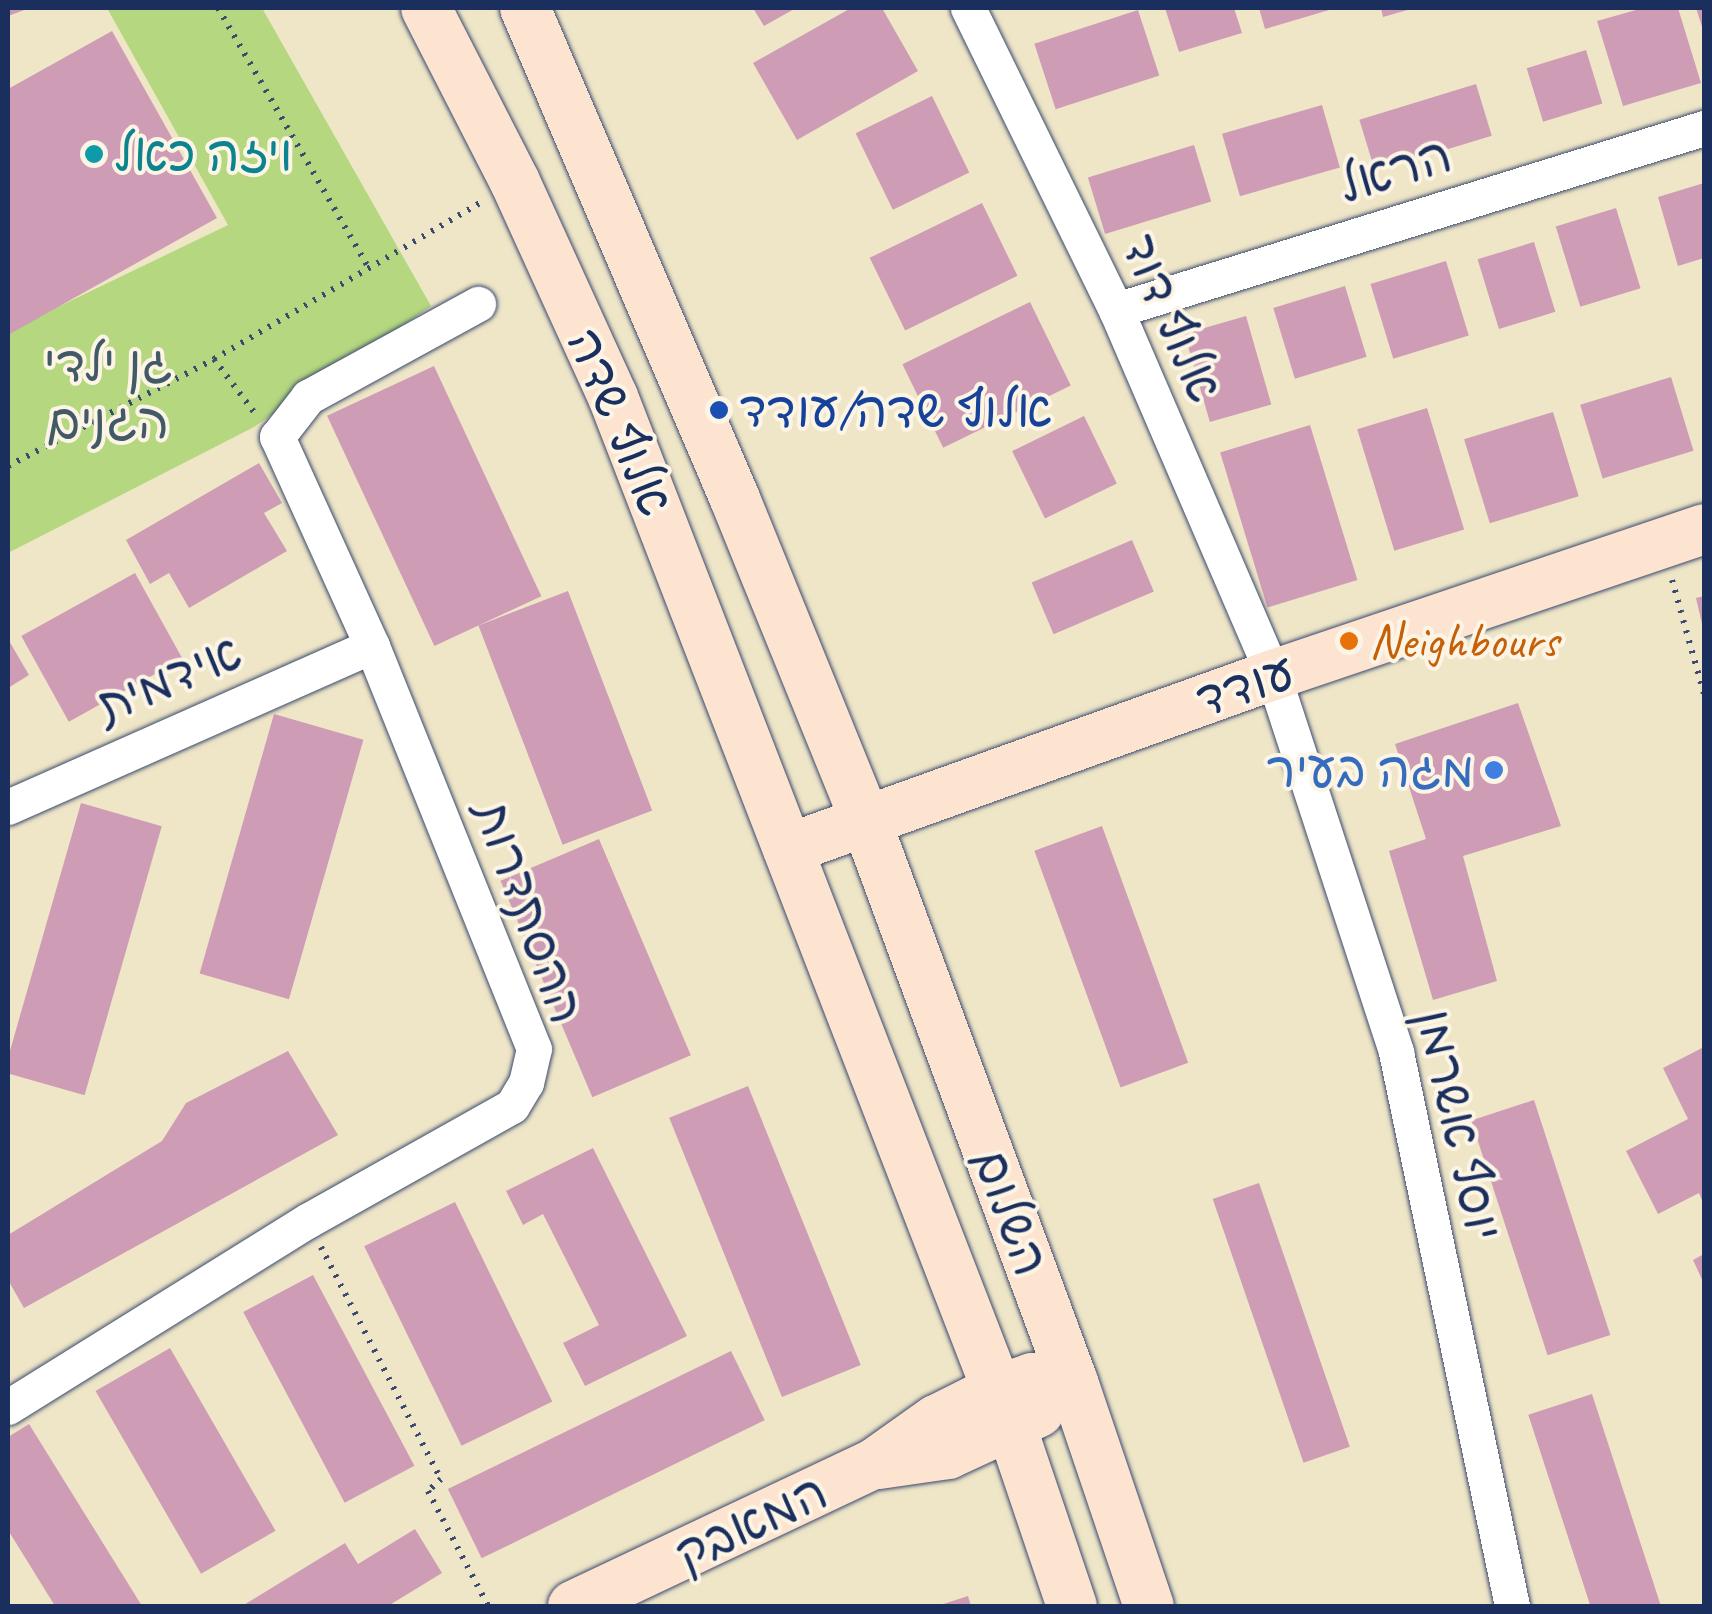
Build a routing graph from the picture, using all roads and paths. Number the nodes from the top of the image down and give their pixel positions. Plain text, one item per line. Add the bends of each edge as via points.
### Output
1 (218, 8) edge
2 (426, 8) edge
3 (526, 8) edge
4 (968, 8) edge
5 (1704, 128) edge
6 (515, 182) junction
7 (369, 269) junction
8 (478, 304) dead end
9 (1116, 310) junction
10 (214, 359) junction
11 (282, 448) junction
12 (8, 466) edge
13 (1683, 536) edge
14 (372, 646) junction
15 (1273, 675) junction
16 (1704, 694) edge
17 (8, 807) edge
18 (866, 821) junction
19 (788, 849) junction
20 (308, 1221) junction
21 (1074, 1382) junction
22 (8, 1406) edge
23 (1004, 1408) junction
24 (488, 1606) edge
25 (573, 1606) edge
26 (1072, 1606) edge
27 (1149, 1606) edge
28 (1512, 1606) edge

1 - 7 path
2 - 6 main road, אלוף שדה
3 - 18 main road, אלוף שדה
4 - 9 street, אלוף דוד
5 - 9 street, הראל
6 - 7 path
6 - 19 main road, אלוף שדה via 614,397
7 - 10 path
8 - 11 street via 308,397 277,436
9 - 15 street, אלוף דוד
10 - 11 path
10 - 12 path
11 - 14 street, ההסתדרות
13 - 15 main road, עודד
13 - 16 path
14 - 17 street, אידמית
14 - 20 street, ההסתדרות via 534,1048 512,1106
15 - 18 main road, עודד
15 - 28 street, יוסף אשרמן via 1396,1052
18 - 19 main road, עודד
18 - 21 main road, השלום
19 - 23 main road, השלום
20 - 22 street, ההסתדרות
20 - 24 path via 441,1479 428,1491
21 - 23 main road, המאבק via 1032,1378
21 - 27 main road, השלום
23 - 25 main road, המאבק via 936,1420 874,1464
23 - 26 main road, השלום

